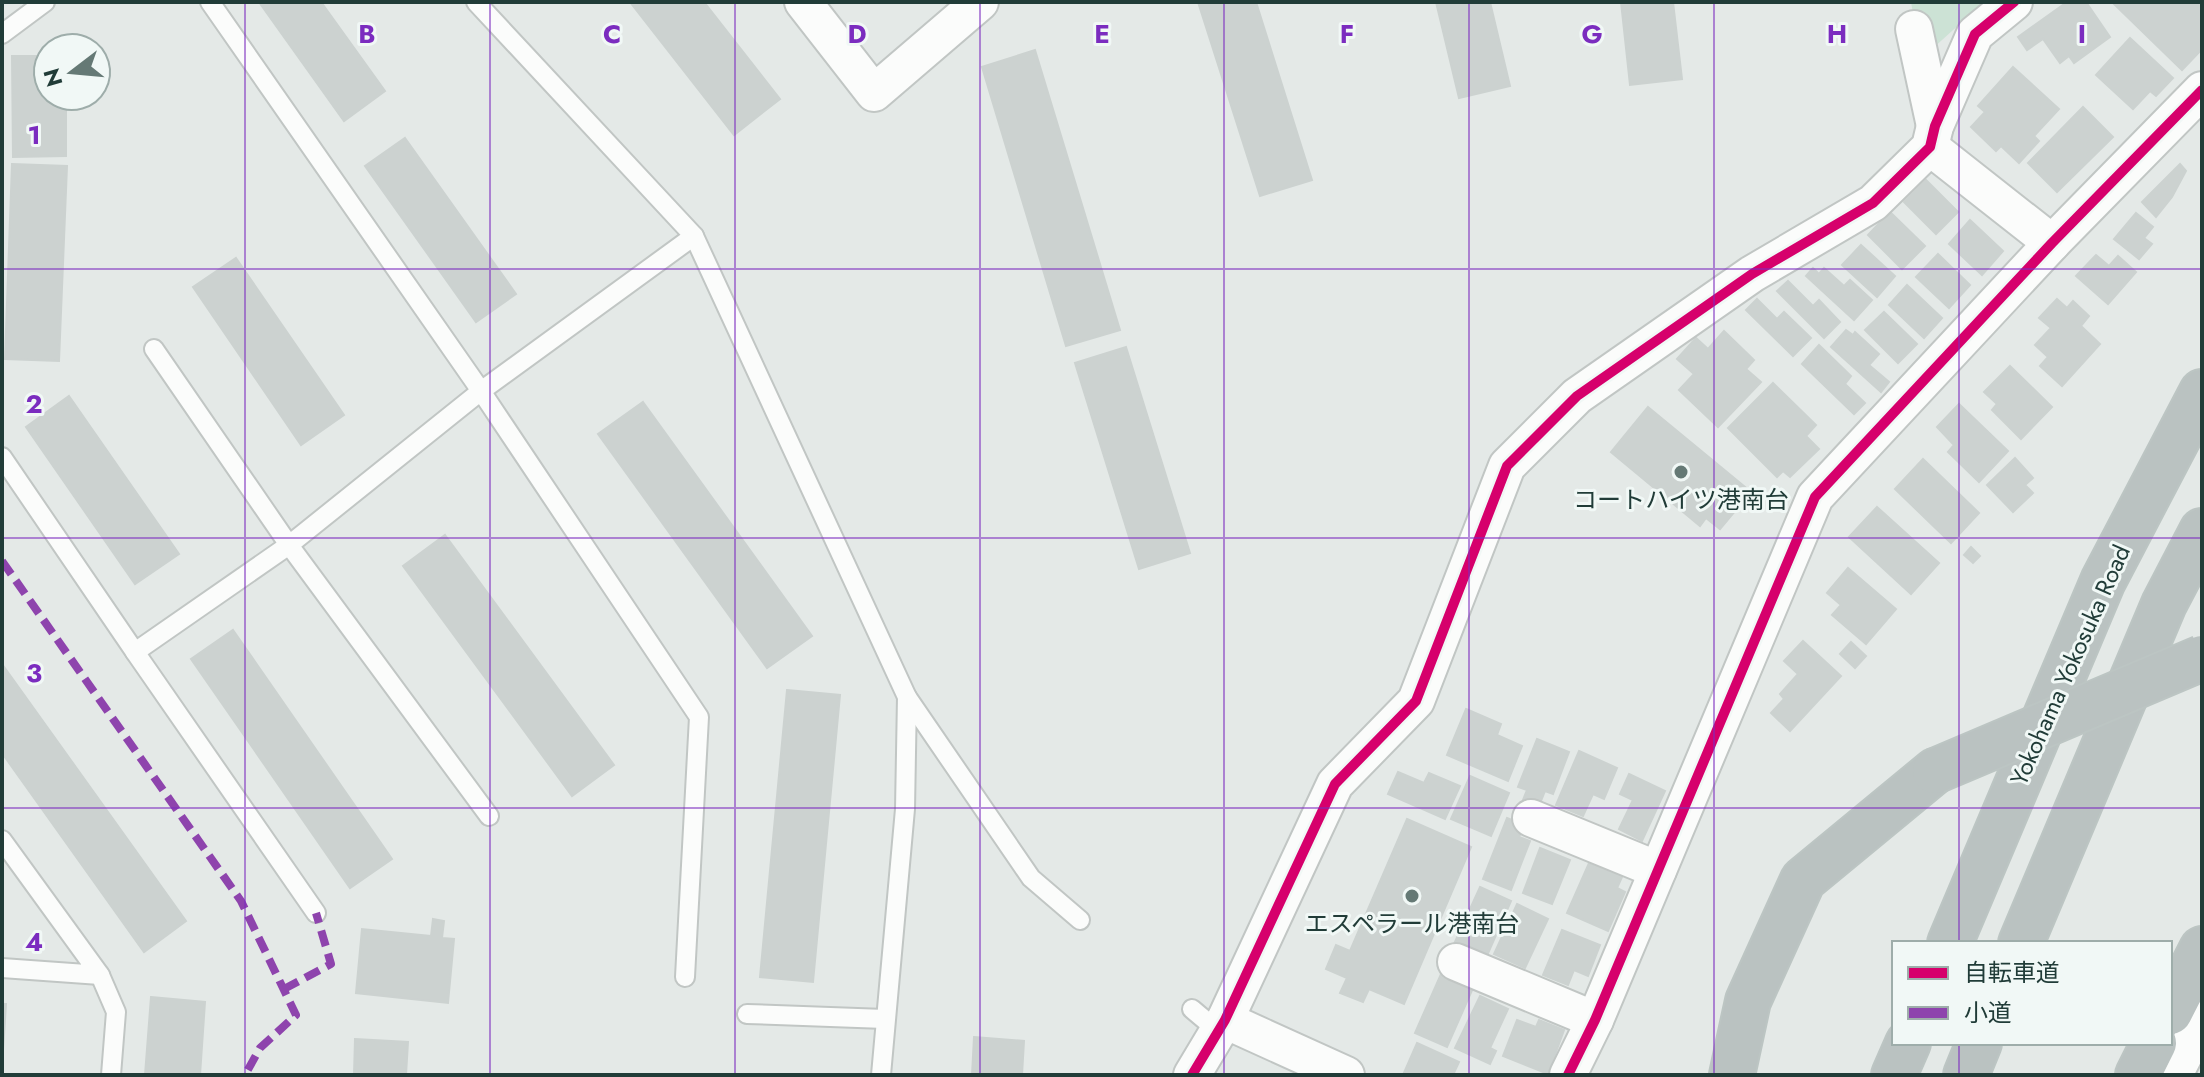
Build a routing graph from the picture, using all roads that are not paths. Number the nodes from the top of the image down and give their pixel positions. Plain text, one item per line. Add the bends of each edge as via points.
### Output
1 (45, 2) edge
2 (210, 2) edge
3 (476, 2) edge
4 (803, 2) edge
5 (980, 2) edge
6 (2014, 2) edge
7 (1914, 29) dead end
8 (2, 34) edge
9 (2202, 90) edge
10 (1933, 137) junction
11 (694, 236) junction
12 (2052, 243) junction
13 (154, 349) dead end
14 (481, 391) junction
15 (2202, 392) edge
16 (2, 457) edge
17 (2202, 531) edge
18 (289, 545) junction
19 (135, 652) junction
20 (2202, 658) edge
21 (907, 697) junction
22 (489, 816) dead end
23 (1531, 818) dead end
24 (2, 840) edge
25 (1658, 870) junction
26 (316, 913) dead end
27 (1080, 920) dead end
28 (1951, 941) edge
29 (2022, 941) edge
30 (2202, 949) edge
31 (1456, 962) dead end
32 (2, 968) edge
33 (100, 975) junction
34 (685, 977) dead end
35 (2172, 1008) edge
36 (747, 1014) dead end
37 (885, 1019) junction
38 (1211, 1020) junction
39 (1595, 1020) junction
40 (2202, 1020) edge
41 (1907, 1045) edge
42 (1978, 1045) edge
43 (2153, 1045) edge
44 (111, 1075) edge
45 (881, 1075) edge
46 (1192, 1075) edge
47 (1346, 1075) edge
48 (1568, 1075) edge
49 (1732, 1075) edge
50 (1894, 1075) edge
51 (1966, 1075) edge
52 (2138, 1075) edge
53 (2174, 1075) edge

1 - 8 lane
2 - 14 lane
3 - 11 lane
4 - 5 street via 874,93
6 - 10 street via 1975,34
7 - 10 street
9 - 12 street
10 - 12 street
10 - 38 street via 1873,203 1752,274 1577,396 1507,466 1416,701 1335,784
11 - 14 lane
11 - 21 lane
12 - 25 street via 1815,497
13 - 18 lane
14 - 18 lane
14 - 34 lane via 699,717
15 - 28 highway, Yokohama Yokosuka Road via 2103,581
16 - 19 lane
17 - 29 highway via 2164,604
18 - 19 lane
18 - 22 lane
19 - 26 lane
20 - 49 highway, bridge via 1935,771 1803,880 1748,1001
21 - 27 lane via 1031,878
21 - 37 lane via 905,809
23 - 25 street
24 - 33 lane
25 - 39 street
30 - 35 highway
31 - 39 street
32 - 33 lane
33 - 44 lane via 116,1012
36 - 37 lane
37 - 45 lane
38 - 46 street
38 - 47 street
39 - 48 street
40 - 53 street
41 - 50 highway
42 - 51 highway
43 - 52 highway

